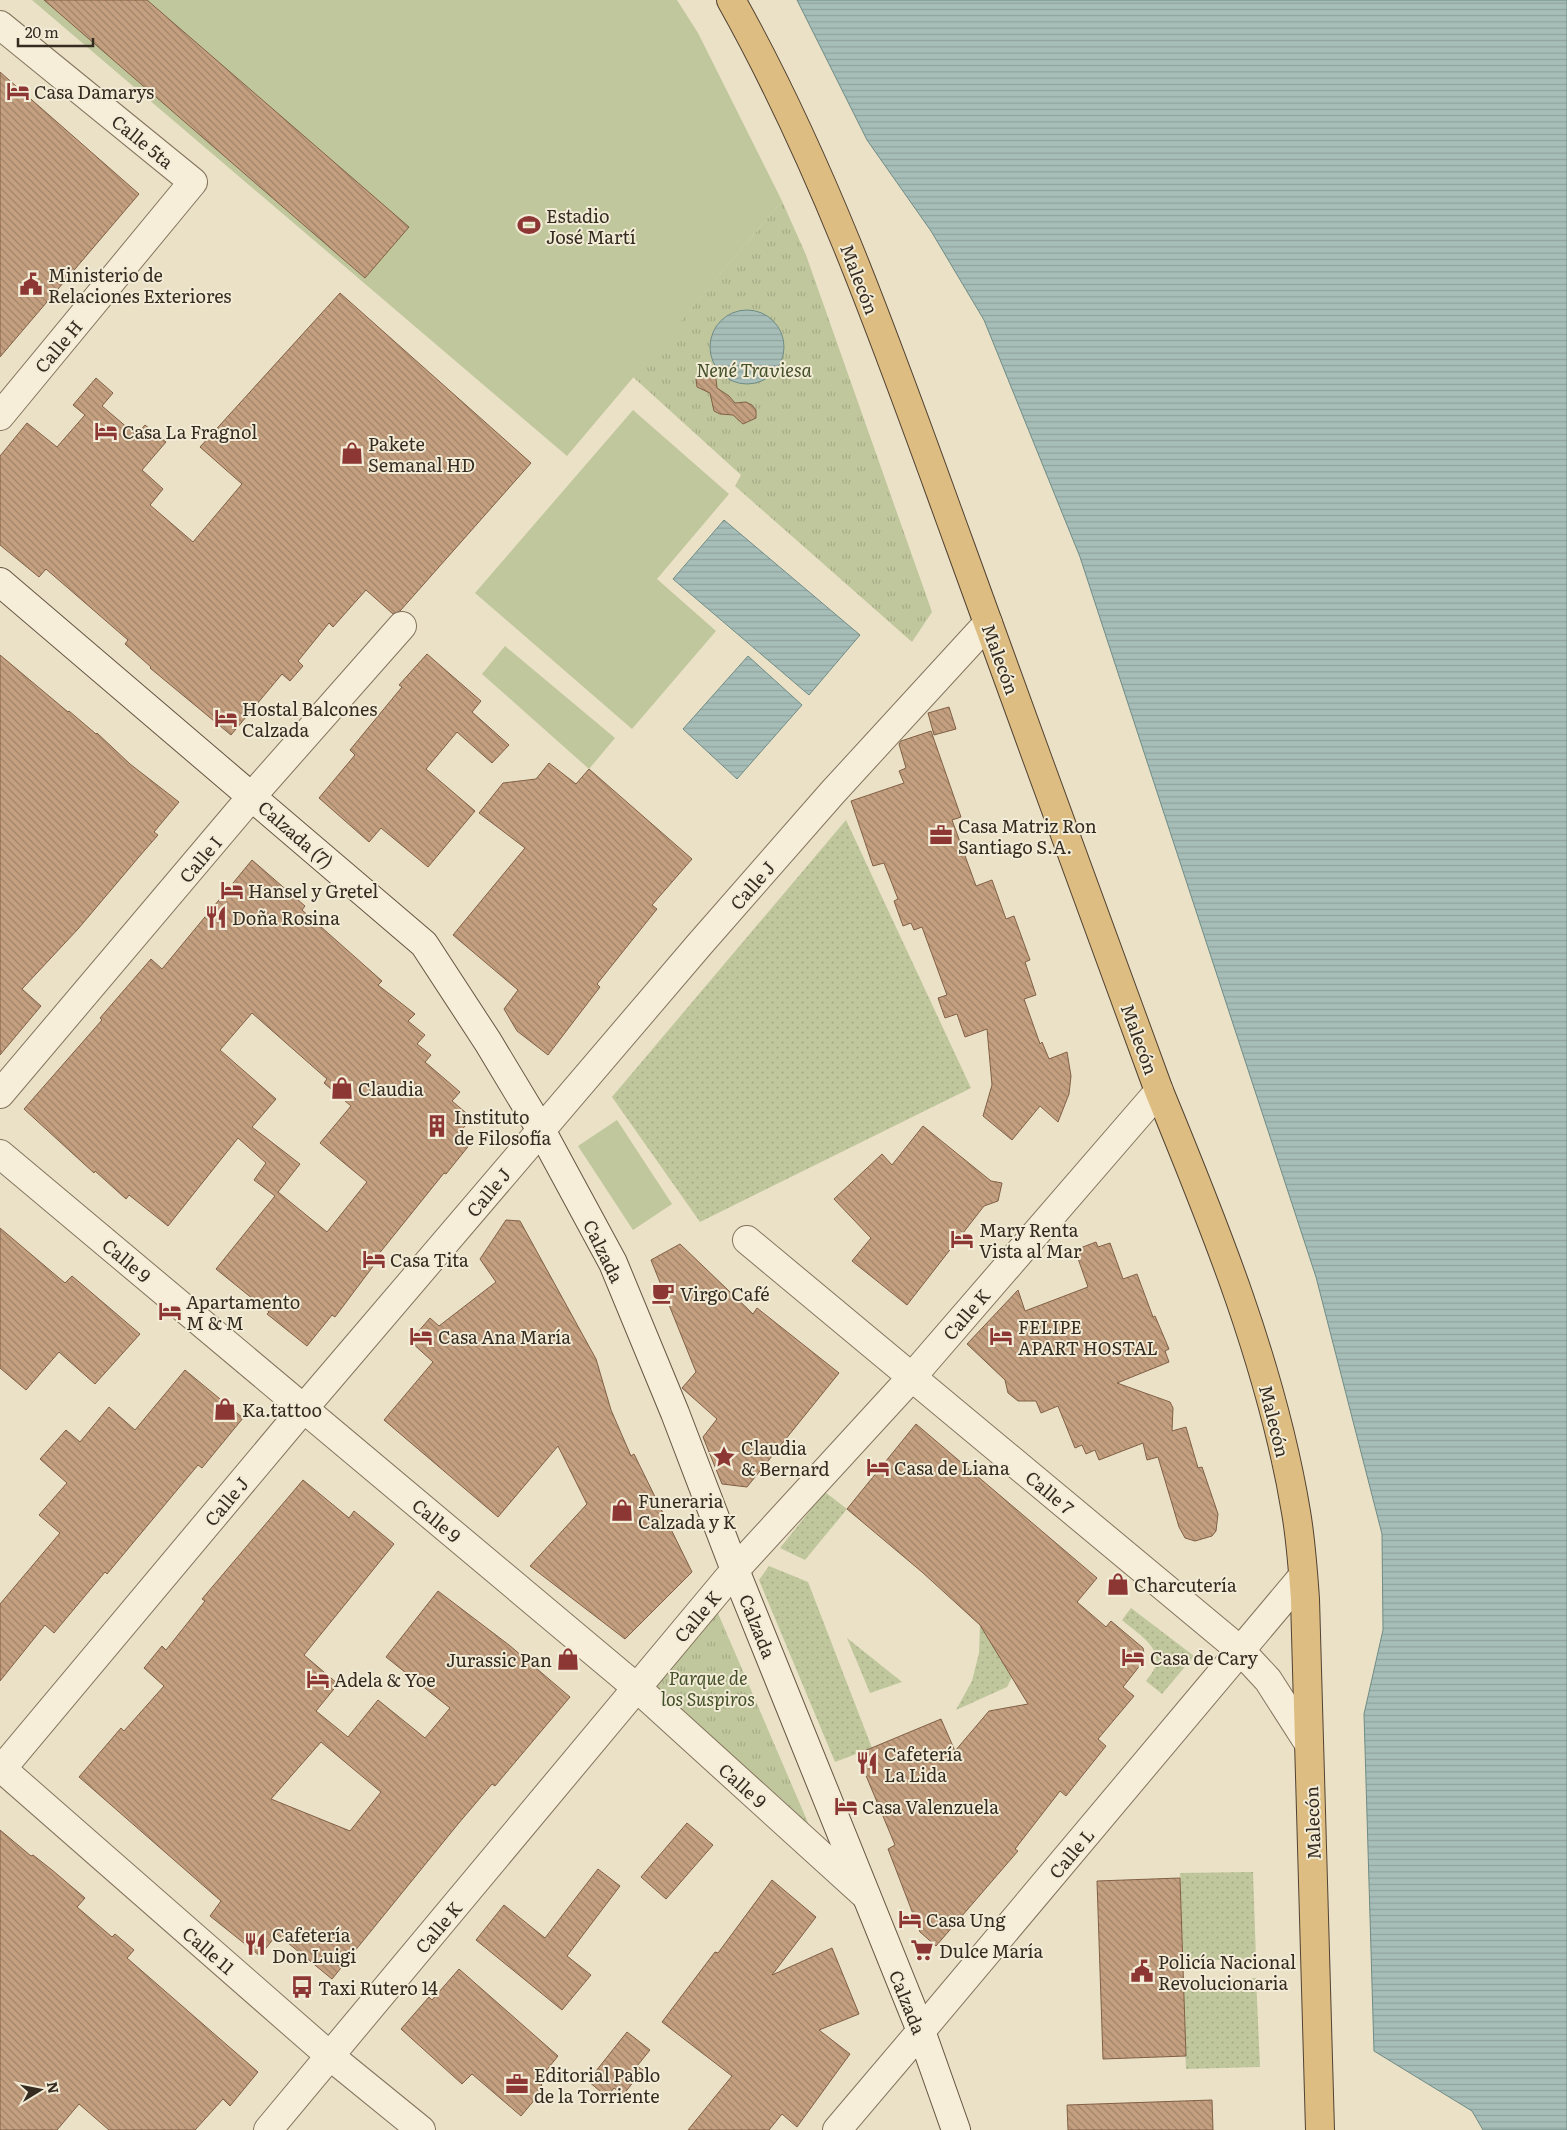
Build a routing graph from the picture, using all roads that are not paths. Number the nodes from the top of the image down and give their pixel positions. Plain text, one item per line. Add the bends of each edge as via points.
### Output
1 (731, 0) edge
2 (0, 25) edge
3 (193, 182) joint
4 (0, 416) edge
5 (0, 582) edge
6 (988, 623) junction
7 (402, 626) dead end
8 (252, 796) junction
9 (1159, 1091) junction
10 (0, 1094) edge
11 (541, 1130) junction
12 (0, 1154) edge
13 (747, 1240) dead end
14 (911, 1378) junction
15 (304, 1408) junction
16 (736, 1570) junction
17 (1303, 1576) junction
18 (1241, 1651) junction
19 (637, 1688) junction
20 (1309, 1744) junction
21 (1, 1769) edge
22 (866, 1896) junction
23 (921, 2031) junction
24 (330, 2056) junction
25 (268, 2130) edge
26 (421, 2130) edge
27 (838, 2130) edge
28 (956, 2130) edge
29 (1320, 2130) edge

1 - 6 highway, Malecón via 752,37 847,243
2 - 3 street, Calle 5ta
3 - 4 street, Calle H
5 - 8 street, Calzada (7)
6 - 9 highway, Malecón
6 - 11 street, Calle J via 833,792
7 - 8 street, Calle I
8 - 10 street, Calle I
8 - 11 street, Calzada (7) via 424,944
9 - 14 street, Calle K
9 - 17 highway, Malecón via 1243,1310 1268,1392 1296,1512
11 - 15 street, Calle J
11 - 16 street, Calzada via 613,1263
12 - 15 street, Calle 9
13 - 14 street, Calle 7
14 - 16 street, Calle K
14 - 18 street, Calle 7
15 - 19 street, Calle 9
15 - 21 street, Calle J
16 - 19 street, Calle K
16 - 22 street, Calzada
17 - 18 street, Calle L
17 - 20 highway, Malecón
18 - 20 street, Calle 7 via 1268,1680
18 - 23 street, Calle L
19 - 22 street, Calle 9
19 - 24 street, Calle K
20 - 29 highway, Malecón
21 - 24 street, Calle 11
22 - 23 street, Calzada
23 - 27 street, Calle L
23 - 28 street, Calzada
24 - 25 street, Calle K
24 - 26 street, Calle 11

